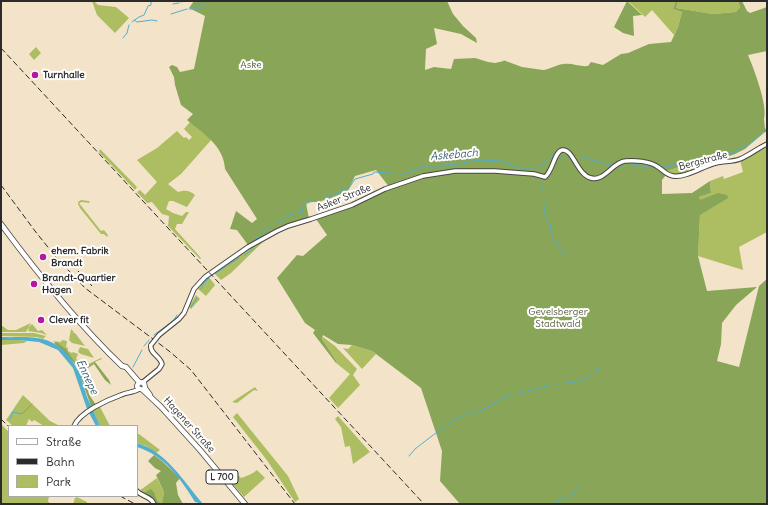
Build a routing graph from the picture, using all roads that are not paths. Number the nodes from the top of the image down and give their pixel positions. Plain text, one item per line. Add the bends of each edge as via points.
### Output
1 (767, 144) edge
2 (600, 177) joint
3 (1, 224) edge
4 (141, 386) junction
5 (75, 425) edge
6 (138, 492) edge
7 (154, 504) edge
8 (245, 504) edge

1 - 2 street, Bergstraße via 739,160 712,164 679,176 669,175 653,164 633,160 622,161
2 - 4 street, Asker Straße, bridge via 592,178 583,174 570,153 561,150 550,173 545,177 495,171 455,171 423,176 277,230 205,277 194,289 184,313 152,345 151,349 162,364
3 - 4 main road, Hagener Straße / L 700 via 54,292
4 - 5 street via 87,412
4 - 8 main road, Hagener Straße / L 700
6 - 7 street via 150,498

